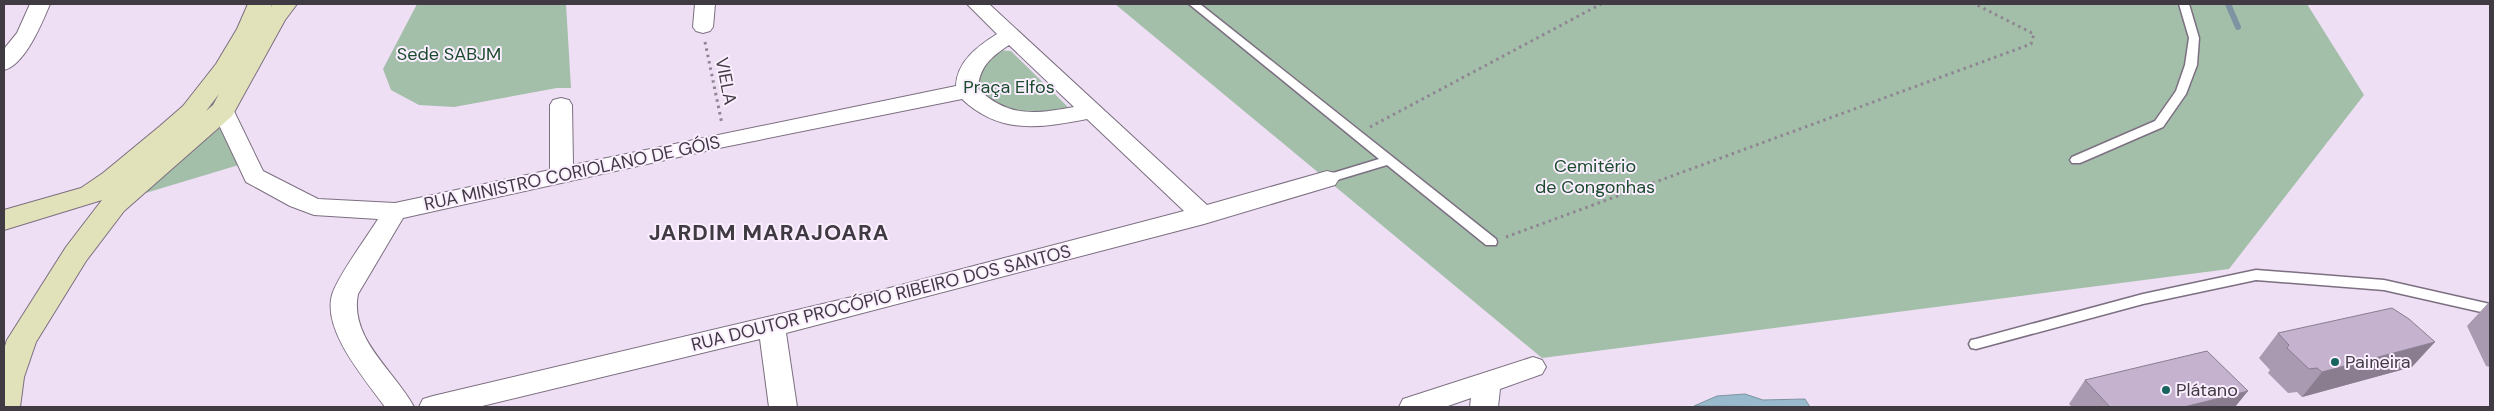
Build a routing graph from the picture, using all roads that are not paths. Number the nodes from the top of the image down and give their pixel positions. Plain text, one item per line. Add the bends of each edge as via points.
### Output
1 (40, 4) edge
2 (260, 4) edge
3 (285, 4) edge
4 (705, 4) edge
5 (977, 4) edge
6 (1194, 4) edge
7 (2184, 4) edge
8 (703, 27) road end
9 (1011, 34) junction
10 (4, 63) edge
11 (967, 91) junction
12 (562, 105) dead end
13 (210, 108) junction
14 (1093, 111) junction
15 (1389, 160) junction
16 (2076, 160) dead end
17 (562, 175) junction
18 (1327, 180) joint
19 (395, 211) junction
20 (1204, 216) junction
21 (4, 220) edge
22 (1491, 242) road end
23 (2490, 309) edge
24 (772, 328) junction
25 (1976, 344) dead end
26 (1533, 367) dead end
27 (1486, 395) edge
28 (4, 407) edge
29 (400, 407) edge
30 (433, 407) edge
31 (784, 407) edge
32 (1413, 407) edge

1 - 10 street via 27,34
2 - 13 street
3 - 13 street
4 - 8 street
5 - 9 street
6 - 15 lane
7 - 16 lane via 2194,38 2191,65 2182,91 2159,124
9 - 11 street via 977,58 969,70
9 - 14 street
11 - 14 street via 992,113 1020,121
11 - 17 street, RUA MINISTRO CORIOLANO DE GÓIS
12 - 17 street
13 - 19 street, RUA MINISTRO CORIOLANO DE GÓIS via 254,176 314,207
13 - 21 street via 95,193
13 - 28 street via 114,204 76,254 22,340 9,378
14 - 20 street
15 - 18 lane
15 - 22 lane
17 - 19 street, RUA MINISTRO CORIOLANO DE GÓIS
18 - 20 street, RUA DOUTOR PROCÓPIO RIBEIRO DOS SANTOS
19 - 29 street via 345,293 343,304 345,320 354,339
20 - 24 street, RUA DOUTOR PROCÓPIO RIBEIRO DOS SANTOS
23 - 25 lane via 2384,285 2256,275 2143,298
24 - 30 street, RUA DOUTOR PROCÓPIO RIBEIRO DOS SANTOS
24 - 31 street
26 - 27 street
27 - 32 street

